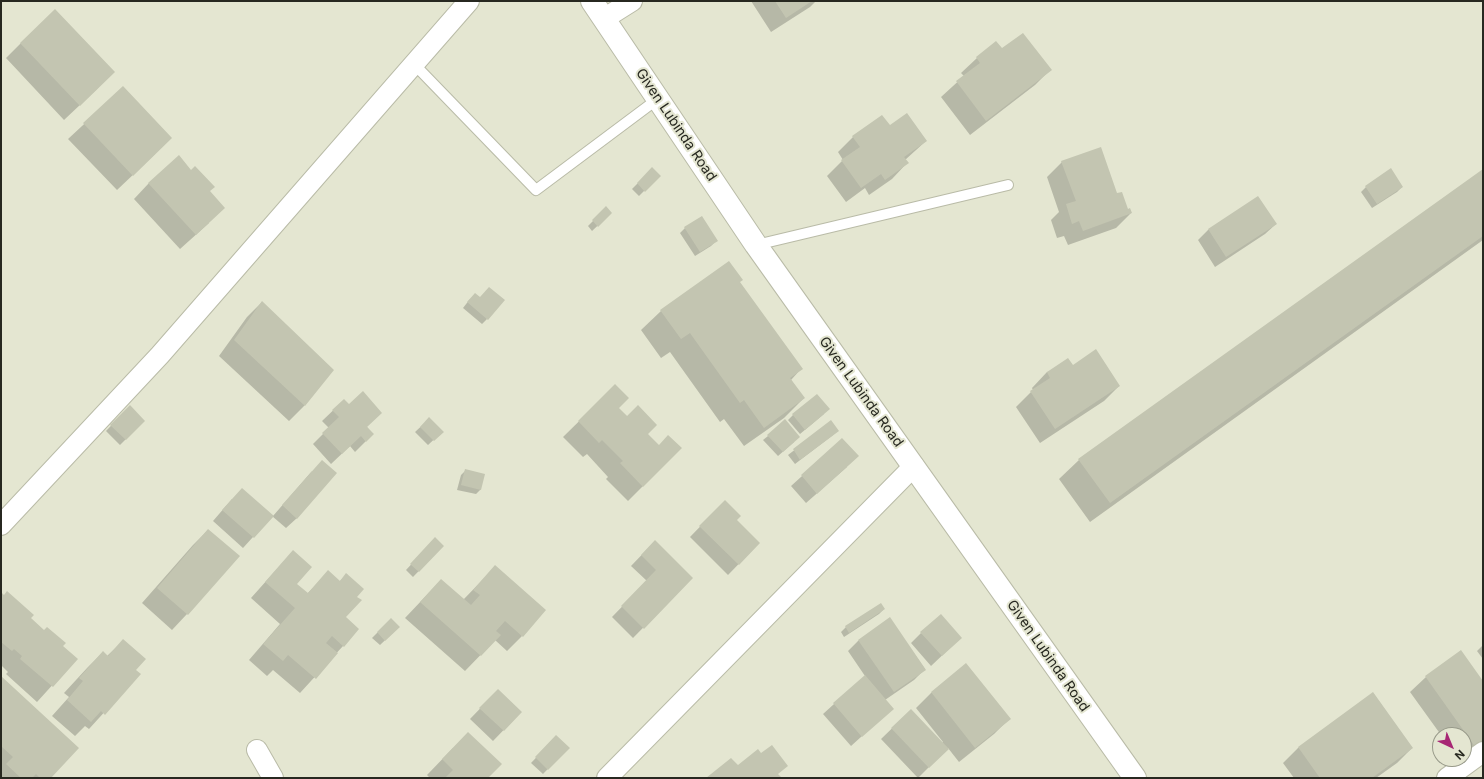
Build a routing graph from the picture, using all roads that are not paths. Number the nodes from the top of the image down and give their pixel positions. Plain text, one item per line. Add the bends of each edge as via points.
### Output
1 (469, 1) edge
2 (592, 1) edge
3 (632, 1) edge
4 (605, 18) junction
5 (414, 64) junction
6 (658, 98) junction
7 (1008, 185) dead end
8 (756, 245) junction
9 (914, 466) junction
10 (1, 525) edge
11 (257, 750) dead end
12 (1483, 752) edge
13 (273, 778) edge
14 (607, 778) edge
15 (1135, 778) edge
16 (1446, 778) edge

1 - 5 street
2 - 4 street, Given Lubinda Road
3 - 4 street
4 - 6 street, Given Lubinda Road
5 - 6 lane via 536,190
5 - 10 street via 160,355
6 - 8 street, Given Lubinda Road
7 - 8 lane
8 - 9 street, Given Lubinda Road
9 - 14 street
9 - 15 street, Given Lubinda Road
11 - 13 street
12 - 16 street

